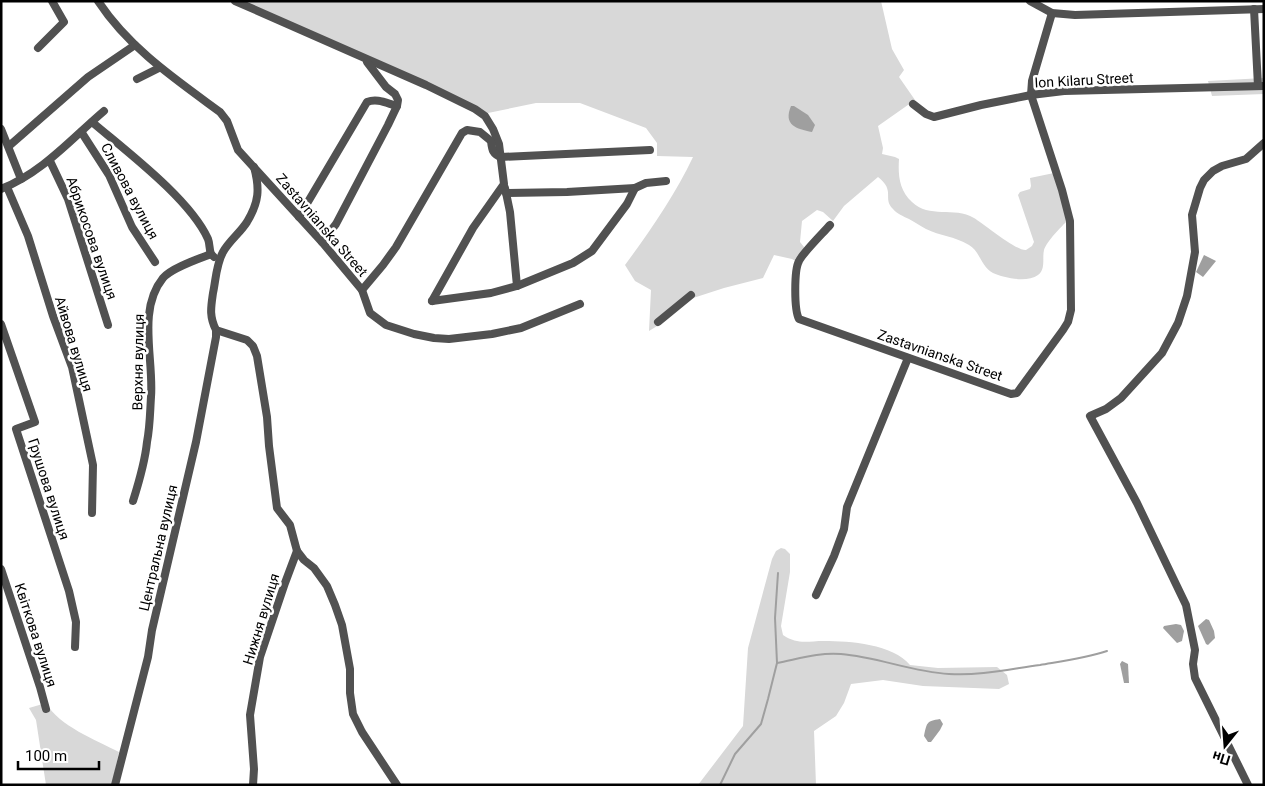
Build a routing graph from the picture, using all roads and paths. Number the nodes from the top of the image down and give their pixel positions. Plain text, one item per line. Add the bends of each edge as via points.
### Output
1 (52, 1) edge
2 (98, 1) edge
3 (235, 1) edge
4 (1030, 1) edge
5 (1254, 9) junction
6 (1264, 9) edge
7 (1052, 13) junction
8 (135, 45) junction
9 (38, 48) dead end
10 (366, 60) junction
11 (159, 68) junction
12 (137, 79) dead end
13 (1261, 86) edge
14 (1031, 95) junction
15 (913, 104) dead end
16 (397, 106) junction
17 (104, 111) dead end
18 (92, 122) junction
19 (1, 129) edge
20 (82, 133) junction
21 (1264, 143) edge
22 (9, 146) junction
23 (650, 150) dead end
24 (501, 157) junction
25 (50, 160) junction
26 (254, 168) junction
27 (21, 179) junction
28 (666, 181) dead end
29 (504, 184) junction
30 (4, 188) edge
31 (635, 188) junction
32 (506, 193) junction
33 (299, 217) junction
34 (830, 225) dead end
35 (322, 242) junction
36 (210, 254) junction
37 (220, 260) junction
38 (155, 262) dead end
39 (517, 286) junction
40 (362, 290) junction
41 (692, 295) dead end
42 (580, 304) dead end
43 (658, 322) dead end
44 (1, 324) edge
45 (108, 325) dead end
46 (216, 330) junction
47 (908, 358) junction
48 (133, 501) dead end
49 (92, 513) dead end
50 (297, 552) junction
51 (1, 569) edge
52 (816, 596) dead end
53 (75, 647) dead end
54 (46, 709) dead end
55 (115, 785) edge
56 (253, 785) edge
57 (396, 785) edge
58 (1248, 785) edge

1 - 9 street via 64,22
2 - 8 street, Zastavnianska Street via 109,19
3 - 10 street
4 - 7 street
5 - 6 street
5 - 7 street
5 - 13 street
7 - 14 street, Zastavnianska Street via 1032,81
8 - 11 street, Zastavnianska Street
8 - 22 street via 88,77
10 - 16 street via 395,94
10 - 24 street via 426,85 485,116 493,129
11 - 12 street
11 - 26 street, Zastavnianska Street via 220,112 238,150
13 - 14 street, Ion Kilaru Street via 1064,91
14 - 15 street, Ion Kilaru Street via 934,117
14 - 47 street, Zastavnianska Street via 1070,221 1071,310 1068,322 1014,394
16 - 33 street via 380,100 367,102
16 - 35 street via 336,224
17 - 18 street
18 - 20 street
18 - 36 street via 193,216 209,242
19 - 22 street
20 - 25 street
20 - 38 street, Сливова вулиця via 109,175 132,227
21 - 58 street via 1246,159 1222,166 1204,180 1192,214 1195,252 1178,323 1162,353 1121,398 1090,416 1178,586 1186,605 1195,650 1195,678
22 - 27 street
23 - 24 street
24 - 29 street
24 - 40 street via 496,156 491,141 480,132 467,130 462,133 396,247
25 - 27 street
25 - 45 street, Абрикосова вулиця via 68,199
26 - 33 street, Zastavnianska Street
26 - 37 street via 258,182 255,204 247,222 233,237
27 - 30 street
28 - 31 street
29 - 32 street
29 - 39 street via 473,228 432,301 491,294
30 - 49 street, Айвова вулиця via 28,236 72,367 93,466
31 - 32 street
31 - 39 street via 627,204 592,250 573,263
32 - 39 street
33 - 35 street, Zastavnianska Street
34 - 47 street, Zastavnianska Street via 799,260 796,314 799,319
35 - 40 street, Zastavnianska Street
36 - 37 street
36 - 48 street, Верхня вулиця via 188,262 164,277 155,293 148,326 152,367 148,442
37 - 46 street via 210,309
40 - 42 street, Zastavnianska Street via 370,313 398,330 449,339 521,328
41 - 43 street
44 - 53 street, Грушова вулиця via 35,422 16,429 68,591 76,622
46 - 50 street via 247,340 257,356 277,508 290,525
46 - 55 street, Центральна вулиця via 196,442 148,657
47 - 52 street via 847,507 844,529
50 - 56 street, Нижня вулиця via 260,657 250,715
50 - 57 street via 327,586 342,625 353,714
51 - 54 street, Квіткова вулиця

